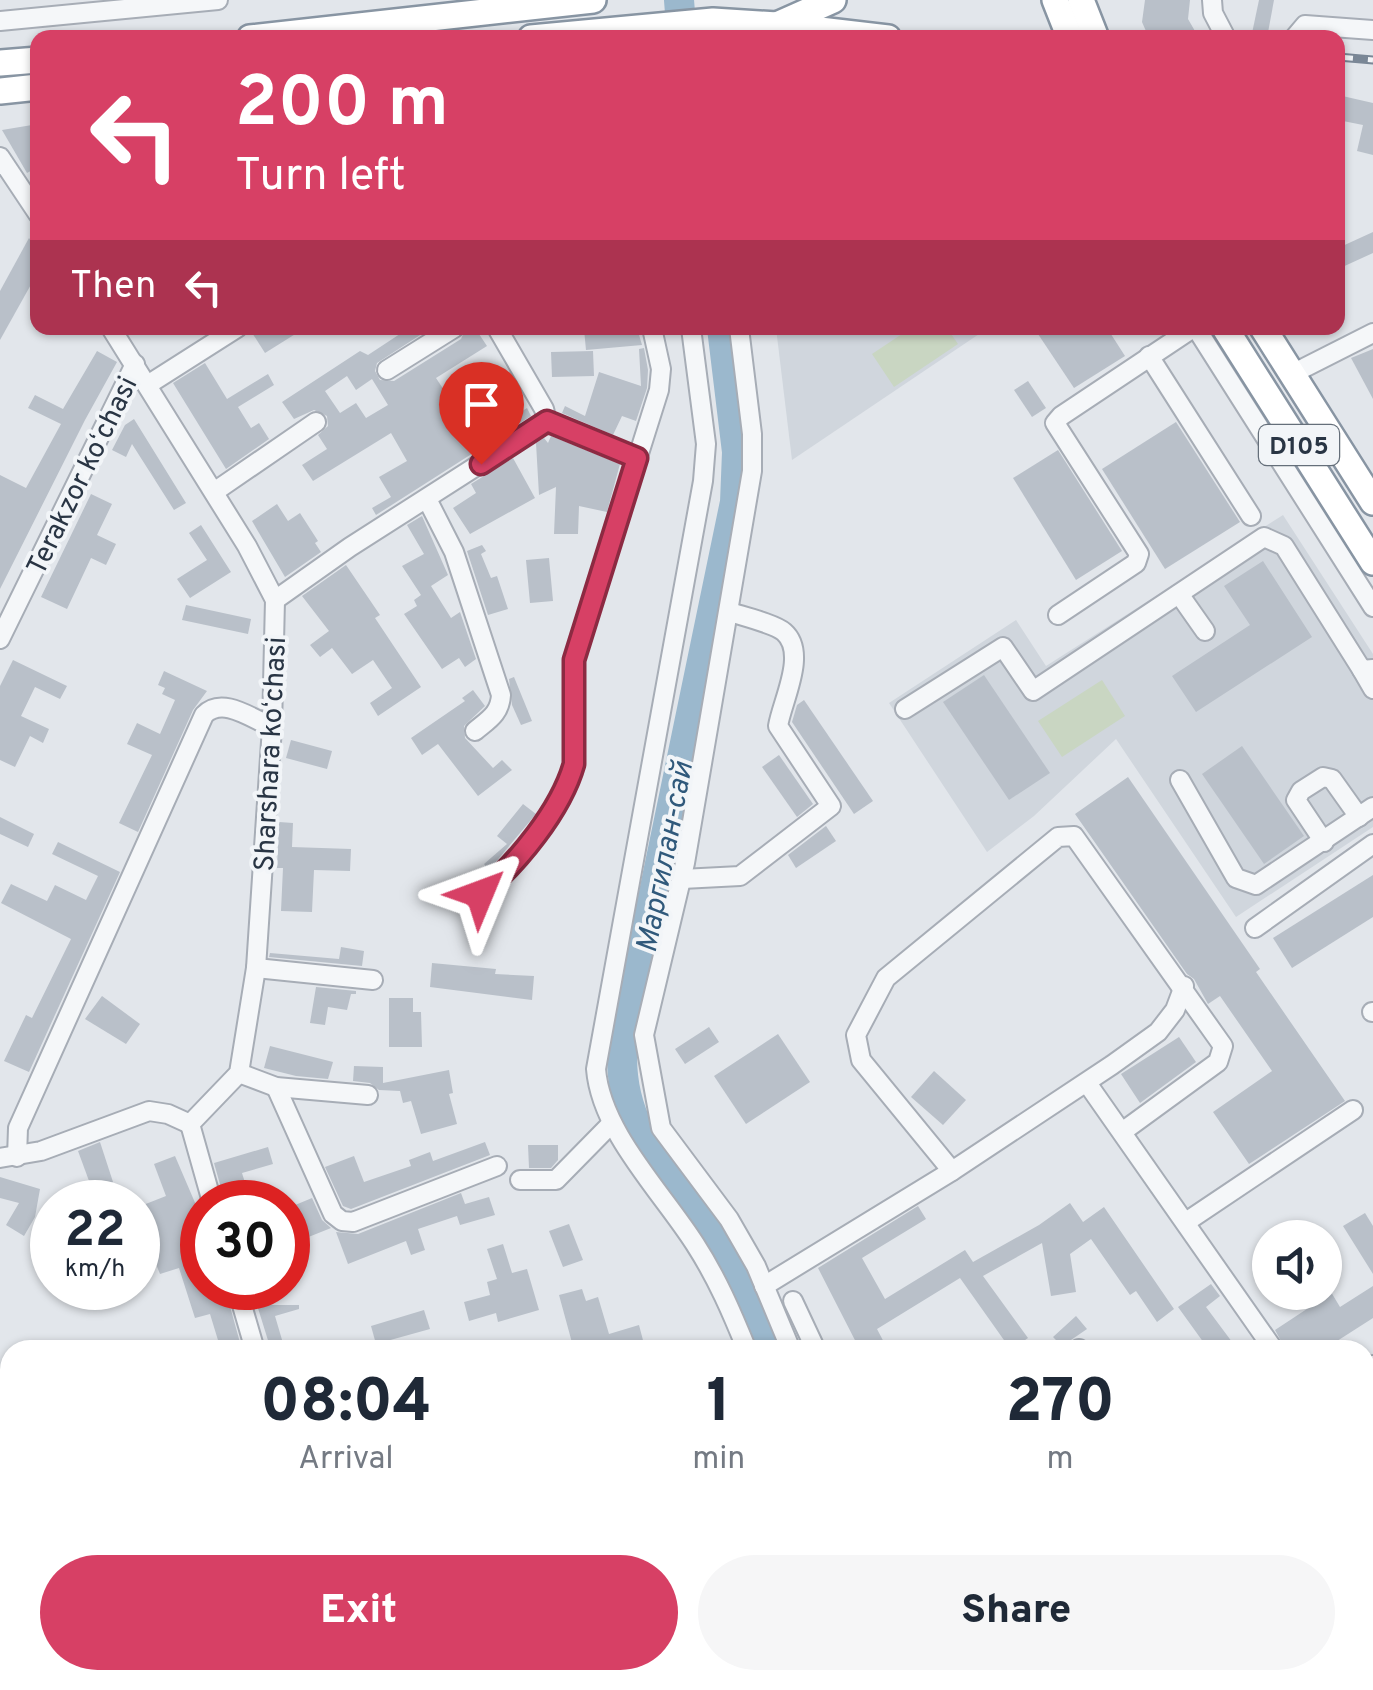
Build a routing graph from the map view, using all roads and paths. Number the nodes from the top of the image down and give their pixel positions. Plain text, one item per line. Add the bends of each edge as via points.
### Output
1 (218, 0) edge
2 (594, 0) edge
3 (832, 0) edge
4 (1055, 0) edge
5 (1081, 0) edge
6 (1102, 0) edge
7 (1212, 0) edge
8 (0, 21) edge
9 (322, 30) edge
10 (659, 30) edge
11 (768, 30) edge
12 (777, 30) edge
13 (1067, 30) edge
14 (1093, 30) edge
15 (1104, 30) edge
16 (1222, 30) edge
17 (1301, 30) edge
18 (1373, 30) edge
19 (30, 61) edge
20 (0, 63) edge
21 (30, 88) edge
22 (0, 91) edge
23 (0, 158) edge
24 (30, 202) edge
25 (1373, 333) edge
26 (117, 335) edge
27 (226, 335) edge
28 (443, 335) edge
29 (501, 335) edge
30 (654, 335) edge
31 (692, 335) edge
32 (740, 335) edge
33 (1184, 335) edge
34 (1199, 335) edge
35 (1229, 335) edge
36 (1267, 335) edge
37 (1150, 356) junction
38 (136, 364) junction
39 (387, 370) dead end
40 (1292, 374) junction
41 (149, 384) junction
42 (547, 421) junction
43 (316, 422) dead end
44 (637, 458) junction
45 (214, 492) junction
46 (427, 499) junction
47 (1373, 502) edge
48 (1251, 516) dead end
49 (1373, 562) edge
50 (1179, 594) junction
51 (275, 600) junction
52 (1373, 607) edge
53 (730, 612) junction
54 (1058, 614) dead end
55 (1204, 632) dead end
56 (0, 639) edge
57 (1367, 669) edge
58 (1373, 688) edge
59 (905, 709) dead end
60 (272, 727) junction
61 (475, 731) dead end
62 (1180, 780) dead end
63 (1366, 812) edge
64 (1324, 842) junction
65 (1373, 844) edge
66 (682, 879) junction
67 (480, 894) dead end
68 (1255, 928) dead end
69 (256, 968) junction
70 (373, 980) dead end
71 (1184, 986) junction
72 (238, 1073) junction
73 (1087, 1082) junction
74 (276, 1087) junction
75 (368, 1094) dead end
76 (1352, 1110) dead end
77 (612, 1123) junction
78 (190, 1124) junction
79 (1122, 1132) junction
80 (8, 1157) edge
81 (498, 1166) dead end
82 (952, 1171) junction
83 (206, 1180) edge
84 (520, 1180) dead end
85 (1186, 1222) junction
86 (764, 1286) junction
87 (792, 1301) dead end
88 (243, 1310) edge
89 (252, 1340) edge
90 (743, 1340) edge
91 (788, 1340) edge
92 (811, 1340) edge
93 (1267, 1340) edge

1 - 8 street
2 - 9 highway
3 - 12 highway
4 - 13 highway
5 - 14 highway
6 - 15 highway
7 - 16 street
10 - 11 highway via 712,22
17 - 18 street
19 - 20 highway
21 - 22 highway
23 - 24 street
25 - 40 street
26 - 38 street, Sharshara koʻchasi
27 - 41 street
28 - 39 street
29 - 42 street
30 - 44 street via 659,390
31 - 77 street via 706,444 704,481 596,1069
32 - 53 street via 752,470
33 - 37 street
34 - 52 street
35 - 49 highway, D105
36 - 40 highway, D105
37 - 48 street
37 - 54 street via 1055,424 1138,554 1136,563
38 - 41 street, Sharshara koʻchasi
38 - 56 street, Terakzor koʻchasi
40 - 47 highway, D105
41 - 45 street, Sharshara koʻchasi
42 - 44 street
42 - 46 street
43 - 45 street
44 - 67 street via 574,660 570,778 533,839
45 - 51 street, Sharshara koʻchasi
46 - 51 street
46 - 61 street via 454,552 500,695 496,714
50 - 55 street
50 - 57 street via 1264,537 1275,540
50 - 59 street via 1033,691 1003,648
51 - 60 street, Sharshara koʻchasi
53 - 66 street
53 - 66 street via 784,632 792,646 778,726 831,806 740,876
57 - 58 street
60 - 69 street, Sharshara koʻchasi
60 - 80 street via 222,706 204,715
62 - 64 street via 1242,882 1256,885
63 - 64 street
63 - 64 street via 1323,776 1300,791 1296,800
65 - 68 street
66 - 86 street via 644,1035 660,1128 728,1219
69 - 70 street
69 - 72 street, Sharshara koʻchasi
71 - 73 street via 1158,1032
71 - 79 street via 1224,1046 1218,1062
71 - 82 street via 1074,836 1058,837 886,978 856,1036 861,1060
72 - 74 street
72 - 78 street
73 - 79 street
73 - 82 street
74 - 75 street
74 - 81 street via 342,1221
76 - 85 street
77 - 84 street via 556,1180
77 - 90 street via 696,1245
78 - 80 street via 149,1111
78 - 83 street
79 - 85 street
82 - 86 street
85 - 93 street
86 - 91 street
87 - 92 street
88 - 89 street

